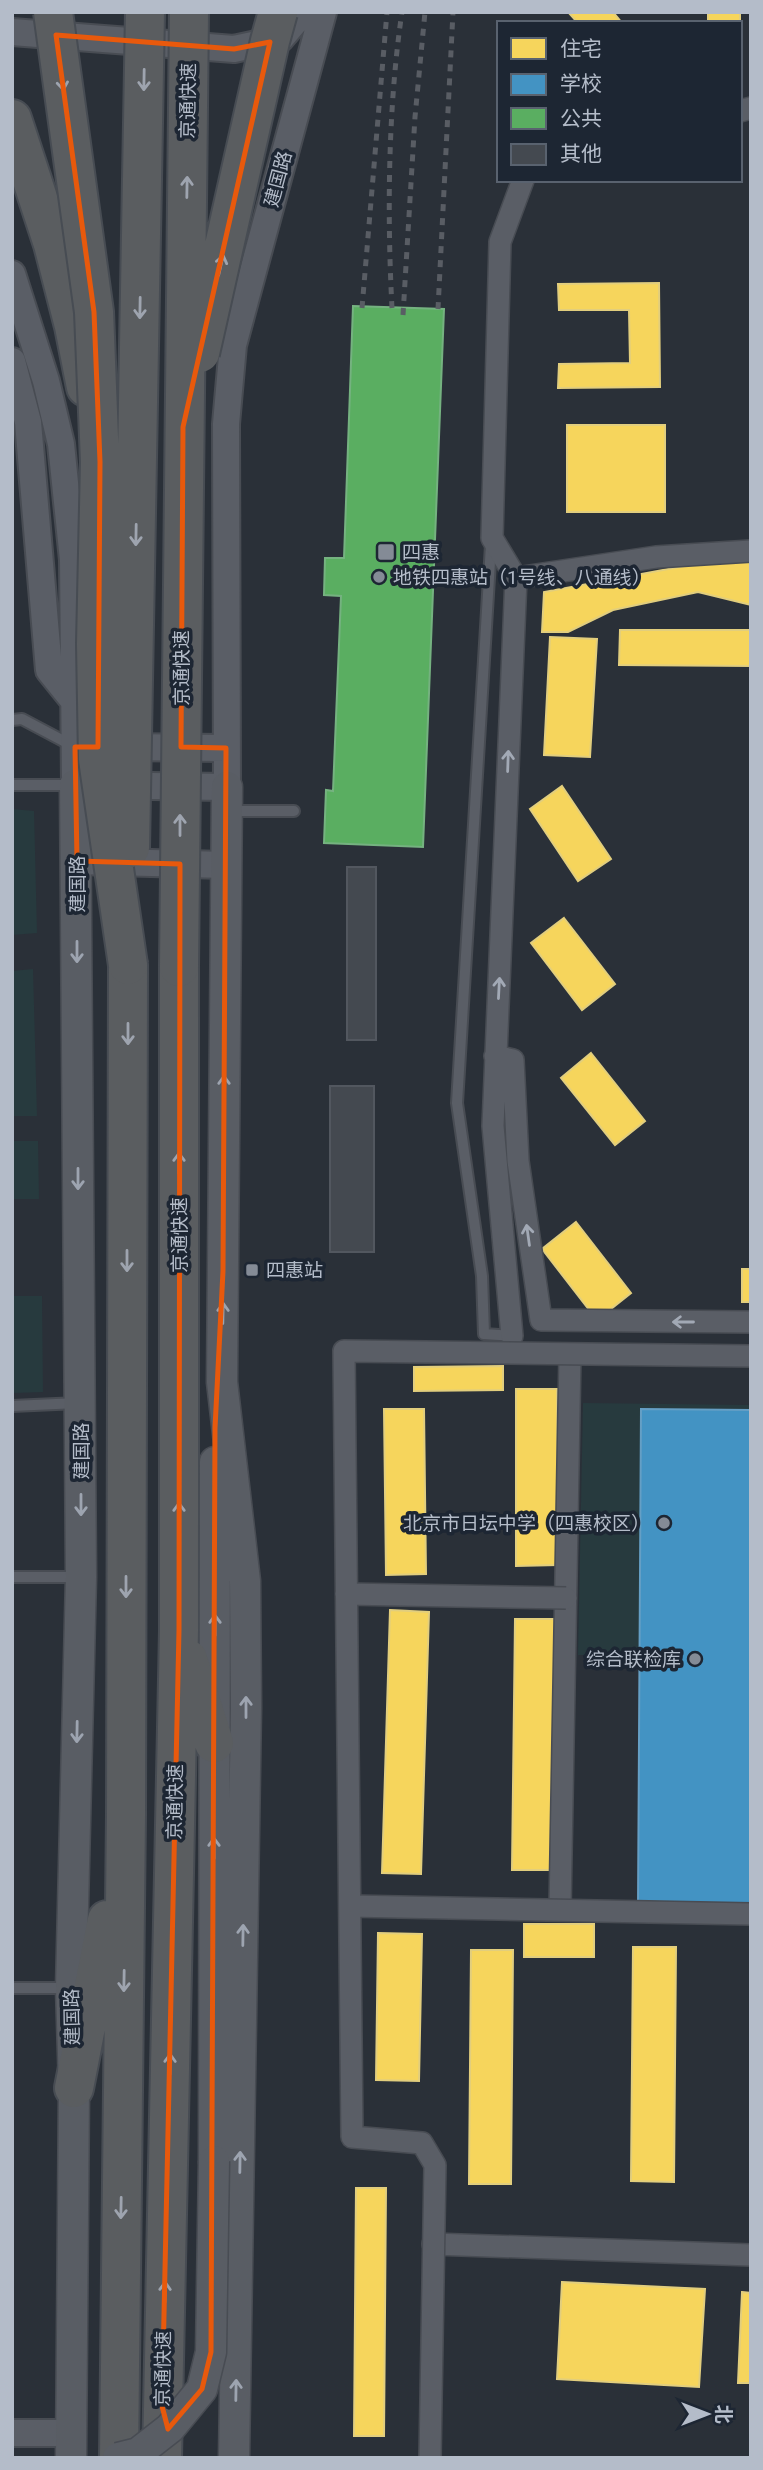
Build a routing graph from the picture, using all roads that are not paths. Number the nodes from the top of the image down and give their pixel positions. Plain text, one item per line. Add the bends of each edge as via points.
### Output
1 (53, 12) edge
2 (145, 12) edge
3 (189, 12) edge
4 (278, 12) edge
5 (303, 12) edge
6 (323, 12) edge
7 (12, 32) edge
8 (12, 120) edge
9 (522, 182) edge
10 (12, 274) edge
11 (13, 369) edge
12 (183, 427) junction
13 (100, 462) junction
14 (492, 538) junction
15 (751, 551) edge
16 (516, 578) junction
17 (74, 701) junction
18 (12, 720) edge
19 (75, 747) junction
20 (226, 748) junction
21 (12, 785) edge
22 (75, 785) junction
23 (226, 799) junction
24 (295, 811) dead end
25 (77, 861) junction
26 (225, 865) junction
27 (128, 965) junction
28 (495, 1056) junction
29 (751, 1322) edge
30 (512, 1336) joint
31 (570, 1354) junction
32 (751, 1356) edge
33 (222, 1382) junction
34 (80, 1403) junction
35 (12, 1406) edge
36 (12, 1577) edge
37 (81, 1577) junction
38 (346, 1594) junction
39 (566, 1598) junction
40 (179, 1630) junction
41 (214, 1742) junction
42 (126, 1815) junction
43 (350, 1906) junction
44 (560, 1910) junction
45 (751, 1914) edge
46 (12, 1988) edge
47 (71, 1988) junction
48 (74, 2088) junction
49 (433, 2244) junction
50 (751, 2255) edge
51 (163, 2406) junction
52 (12, 2433) edge
53 (71, 2445) edge
54 (118, 2458) edge
55 (162, 2458) edge
56 (174, 2458) edge
57 (234, 2458) edge
58 (430, 2458) edge

1 -> 13 highway, bridge via 94,312
2 -> 27 highway, bridge
12 -> 3 highway, 京通快速, bridge
12 -> 4 highway, bridge
5 - 7 street via 281,39 234,49
6 - 20 street, 建国路 via 233,345 226,424
8 - 13 highway, bridge via 53,244
9 - 14 street via 500,242
10 - 17 street, 建国路 via 61,444 73,560
11 - 17 street via 28,422 49,670
40 -> 12 highway, 京通快速, bridge
13 - 27 highway, bridge via 98,759
14 - 16 street
14 - 30 lane via 457,1103 482,1276 484,1334
15 - 16 street via 656,557
28 -> 16 street
17 - 19 street, 建国路
18 - 19 lane via 22,719
19 - 20 street
19 - 22 street, 建国路
20 - 23 street
21 - 22 lane
22 - 23 street
22 - 25 main road, 建国路
23 - 24 lane
23 - 26 main road
25 - 26 street
25 -> 34 main road, 建国路
33 -> 26 main road
27 -> 42 highway
29 -> 28 street via 541,1321 518,1161 513,1060
28 - 30 street via 492,1126
31 - 32 street, bridge
31 - 38 street, bridge via 344,1351
31 - 39 street
41 -> 33 main road via 215,1428
57 -> 33 main road via 246,1606
34 - 35 lane
34 -> 37 main road, 建国路
36 - 37 lane
37 -> 47 main road, 建国路
38 - 39 street, bridge
38 - 43 street, bridge
39 - 44 street
40 - 41 highway
51 -> 40 highway, 京通快速
54 -> 41 main road, bridge via 138,2453 170,2428 202,2389 211,2351
42 - 48 highway
42 -> 54 highway
43 - 44 street, bridge
43 - 49 street, bridge via 352,2137 422,2143 435,2165
44 - 45 street, bridge
46 - 47 lane
47 - 48 main road, 建国路
48 - 53 main road, 建国路
49 - 50 street
49 - 58 street, bridge
51 - 55 highway, 京通快速
51 - 56 highway
52 - 53 street

